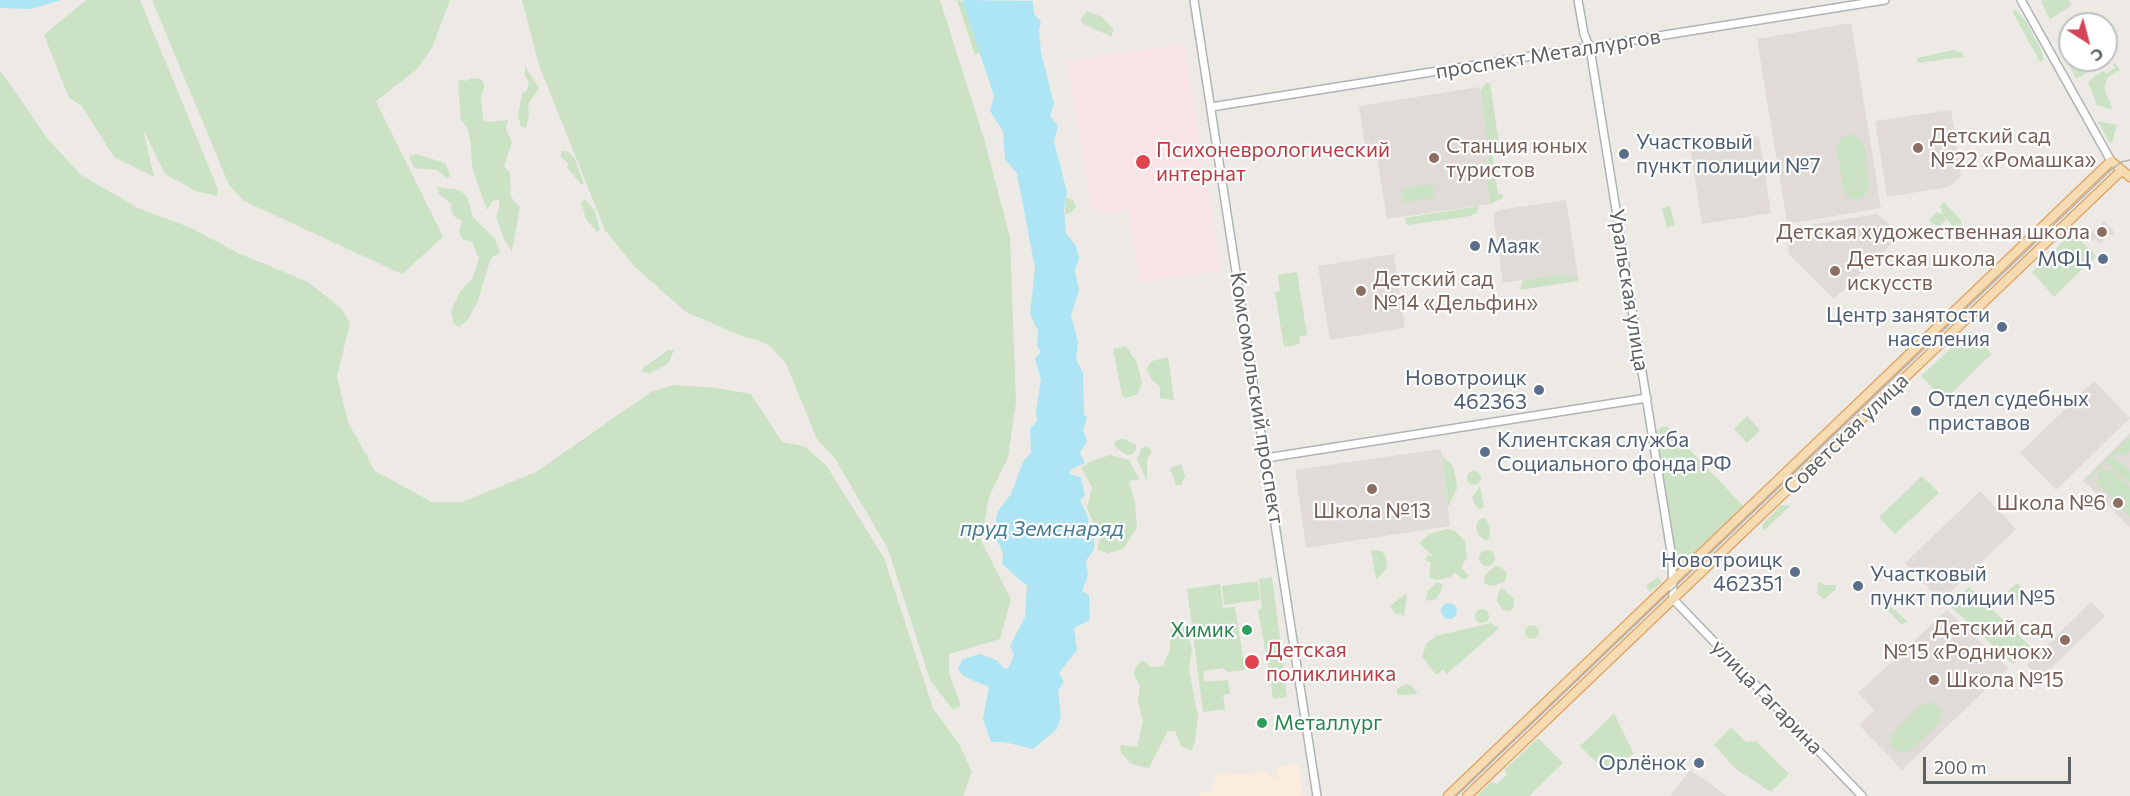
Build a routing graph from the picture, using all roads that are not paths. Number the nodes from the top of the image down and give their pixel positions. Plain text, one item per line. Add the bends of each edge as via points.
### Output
1 (1194, 0) edge
2 (1578, 0) edge
3 (1885, 0) edge
4 (2021, 0) edge
5 (1590, 48) junction
6 (1211, 107) junction
7 (2111, 161) junction
8 (2122, 170) junction
9 (2130, 177) edge
10 (1647, 398) junction
11 (1266, 458) junction
12 (1674, 582) junction
13 (1673, 599) junction
14 (1317, 796) edge
15 (1448, 796) edge
16 (1467, 796) edge
17 (1862, 796) edge

1 - 6 street, Комсомольский проспект
2 - 5 street, Уральская улица
3 - 5 street, проспект Металлургов
4 - 7 street
5 - 6 street, проспект Металлургов
5 - 10 street, Уральская улица
6 - 11 street, Комсомольский проспект
7 - 8 main road
7 - 12 main road, Советская улица
8 - 9 main road
8 - 13 main road, Советская улица
10 - 11 street
10 - 12 street, Уральская улица
11 - 14 street, Комсомольский проспект
12 - 13 street
12 - 15 main road, Советская улица
13 - 16 main road, Советская улица
13 - 17 street, улица Гагарина

